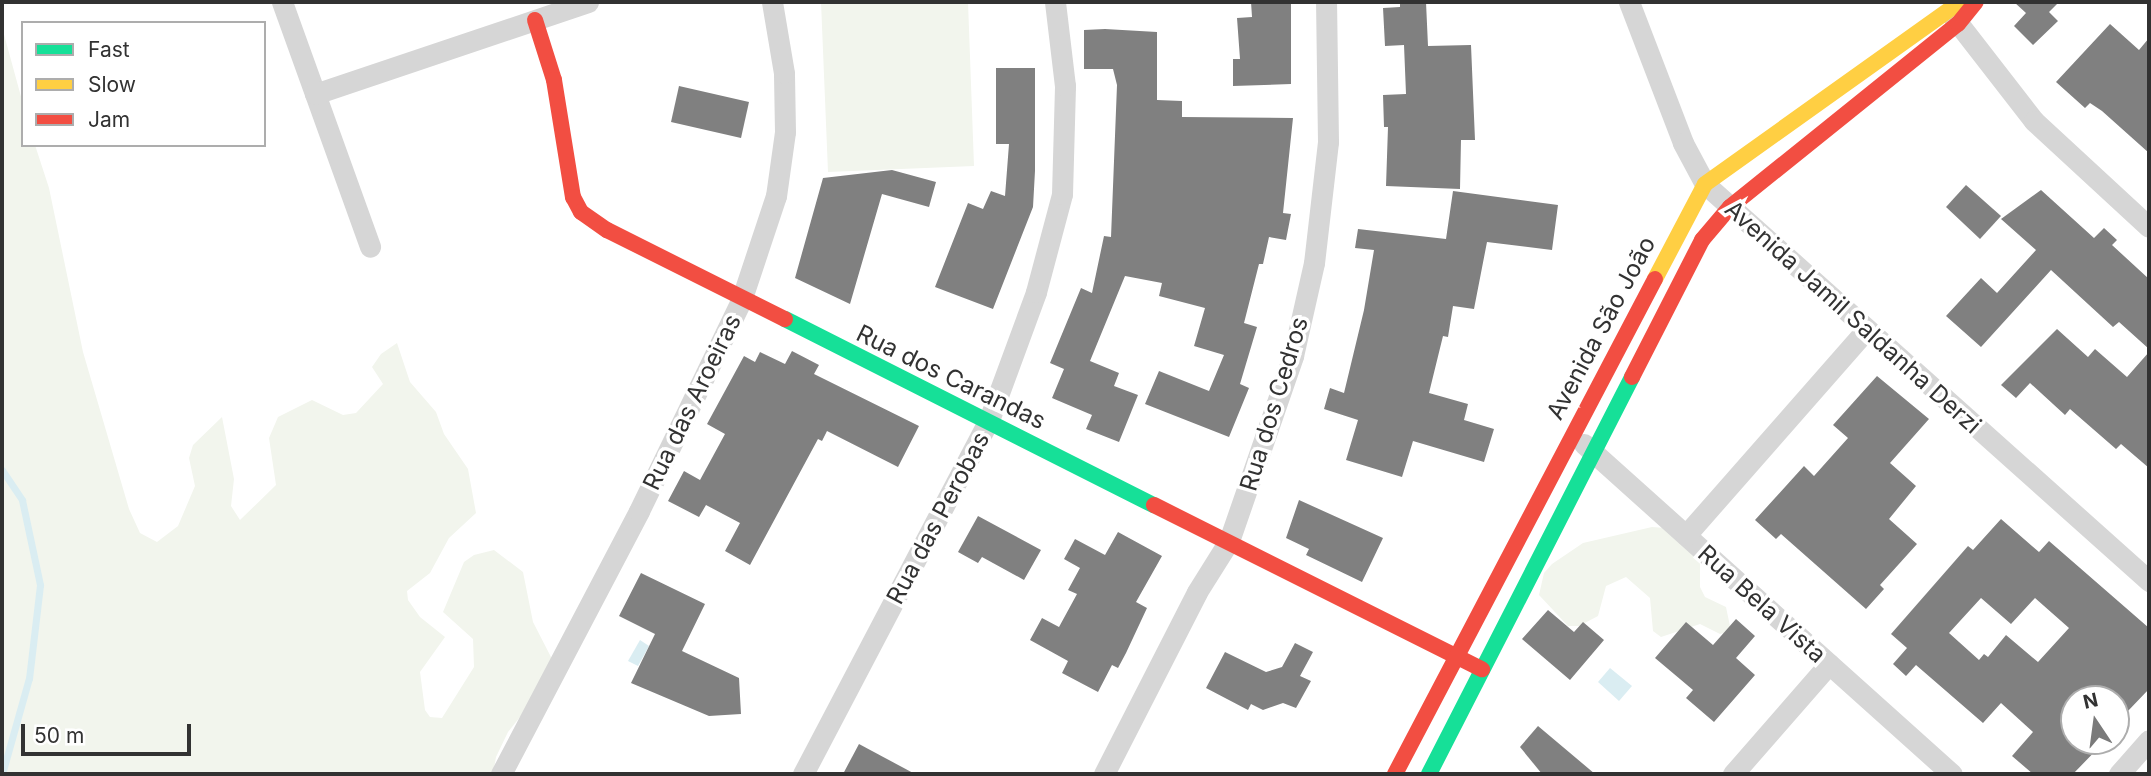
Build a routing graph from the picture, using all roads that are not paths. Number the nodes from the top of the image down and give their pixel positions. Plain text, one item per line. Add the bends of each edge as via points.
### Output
1 (282, 2) edge
2 (588, 2) edge
3 (772, 2) edge
4 (1055, 2) edge
5 (1325, 2) edge
6 (1629, 2) edge
7 (1976, 2) edge
8 (1952, 9) edge
9 (535, 20) junction
10 (315, 94) junction
11 (1705, 184) junction
12 (1730, 208) junction
13 (2149, 227) edge
14 (370, 247) dead end
15 (741, 301) junction
16 (1867, 329) junction
17 (989, 420) junction
18 (1572, 433) junction
19 (1593, 452) junction
20 (1686, 535) junction
21 (1229, 541) junction
22 (2149, 581) edge
23 (1456, 656) junction
24 (1829, 664) junction
25 (1482, 669) junction
26 (2149, 740) edge
27 (501, 774) edge
28 (803, 774) edge
29 (1104, 774) edge
30 (1395, 774) edge
31 (1429, 774) edge
32 (1732, 774) edge
33 (1952, 774) edge
34 (2119, 774) edge

1 - 10 street
2 - 9 street
3 - 15 street, Rua das Aroeiras via 784,73 785,132 776,196
4 - 17 street, Rua das Perobas via 1065,86 1062,194 1036,292
5 - 21 street, Rua dos Cedros via 1328,142 1314,263 1270,432
6 - 11 street, Avenida Jamil Saldanha Derzi via 1683,143
7 - 8 street, Avenida São João
8 - 11 street, Avenida São João
8 - 12 street, Avenida São João
8 - 13 street via 2034,121
9 - 10 street
9 - 15 street, Rua dos Carandas via 552,70 570,183 581,212
10 - 14 street
11 - 12 street, Avenida Jamil Saldanha Derzi
11 - 18 street, Avenida São João
12 - 16 street, Avenida Jamil Saldanha Derzi
12 - 19 street, Avenida São João via 1702,240
15 - 17 street, Rua dos Carandas
15 - 27 street, Rua das Aroeiras via 639,511
16 - 20 street
16 - 22 street, Avenida Jamil Saldanha Derzi
17 - 21 street, Rua dos Carandas
17 - 28 street, Rua das Perobas
18 - 19 street, Rua Bela Vista
18 - 23 street, Avenida São João
19 - 20 street, Rua Bela Vista
19 - 25 street, Avenida São João
20 - 24 street, Rua Bela Vista
21 - 23 street, Rua dos Carandas
21 - 29 street, Rua dos Cedros via 1197,592
23 - 25 street, Rua dos Carandas
23 - 30 street, Avenida São João
24 - 32 street
24 - 33 street, Rua Bela Vista
25 - 31 street, Avenida São João
26 - 34 street

